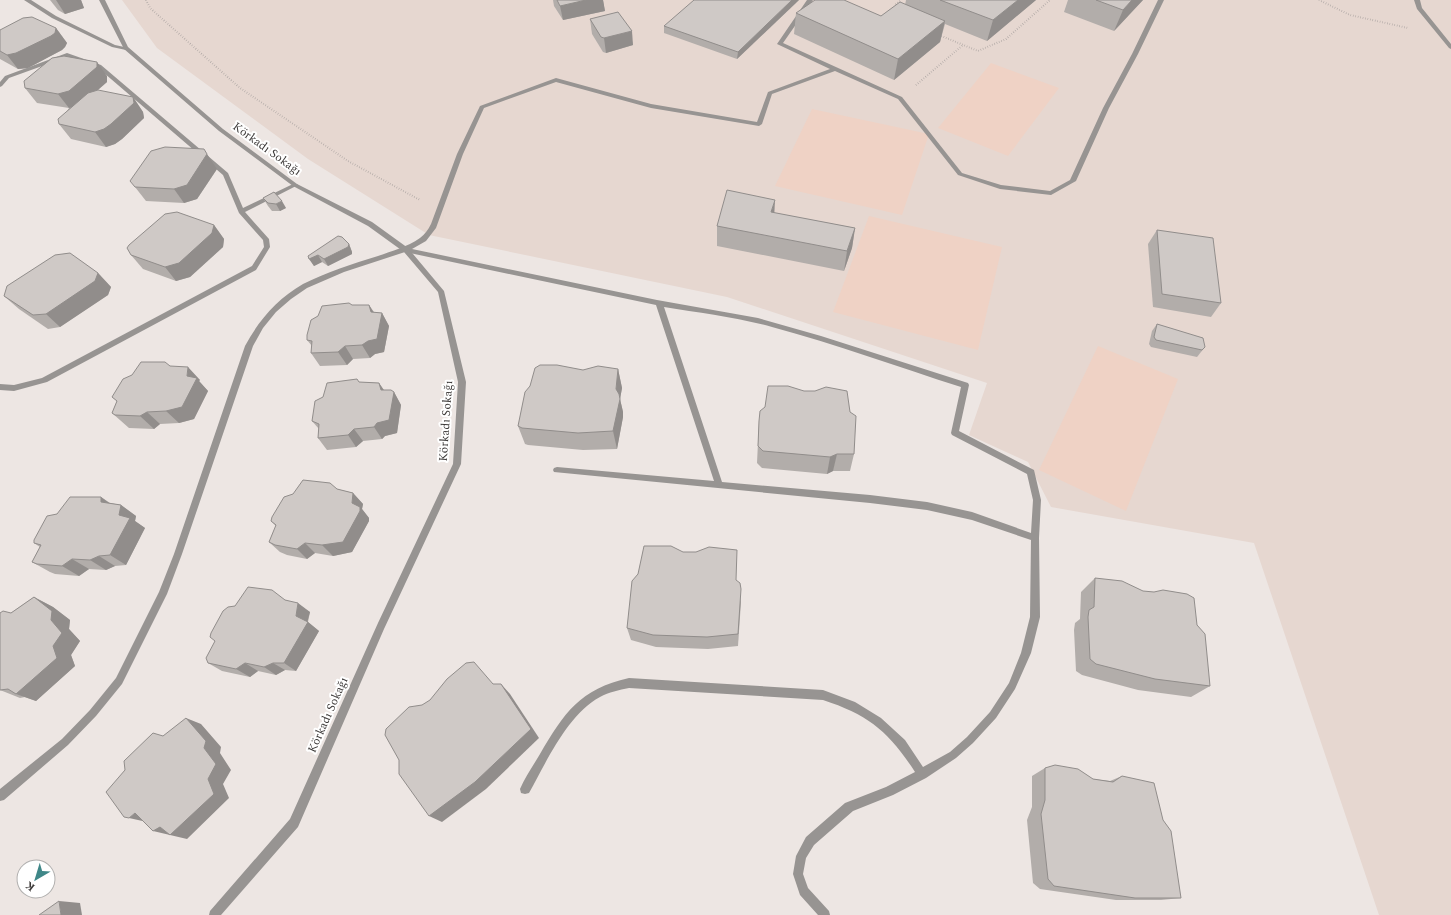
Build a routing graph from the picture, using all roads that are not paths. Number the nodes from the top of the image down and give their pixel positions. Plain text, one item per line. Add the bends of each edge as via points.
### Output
1 (27, 0) edge
2 (102, 0) edge
3 (810, 0) edge
4 (1161, 0) edge
5 (1417, 0) edge
6 (1451, 47) edge
7 (126, 48) junction
8 (834, 69) junction
9 (0, 85) edge
10 (295, 185) junction
11 (241, 211) junction
12 (406, 250) junction
13 (659, 303) junction
14 (0, 387) edge
15 (557, 470) dead end
16 (719, 485) junction
17 (1035, 538) junction
18 (922, 774) junction
19 (526, 789) dead end
20 (0, 796) edge
21 (214, 915) edge
22 (825, 915) edge

1 - 7 street via 114,46
2 - 7 street
3 - 8 street via 780,44
4 - 8 street via 1106,108 1073,181 1051,193 1000,187 960,174 900,98
5 - 6 street via 1419,8
7 - 10 street, Körkadı Sokağı via 221,130
8 - 12 street via 770,94 759,124 651,106 556,80 482,107 471,127 428,235
9 - 11 street via 7,77 20,71 67,55 99,66 226,174
10 - 11 street
10 - 12 street, Körkadı Sokağı via 370,224
11 - 14 street via 266,239 267,247 254,268 44,380 14,388
12 - 13 street via 496,271
12 - 20 street via 322,277 283,301 266,317 249,346 163,594 120,681 65,742
12 - 21 street, Körkadı Sokağı via 441,291 462,382 457,464 381,626 294,823
13 - 16 street
13 - 17 street via 772,324 965,385 955,433 1031,472 1036,500
15 - 16 street
16 - 17 street via 927,506 972,516
17 - 18 street via 1035,617 1026,653 1012,686 993,715 970,740 953,755
18 - 19 street via 894,735 878,721 842,701 823,696 629,683 608,688 577,708
18 - 22 street via 849,807 810,841 801,856 798,874 804,891

